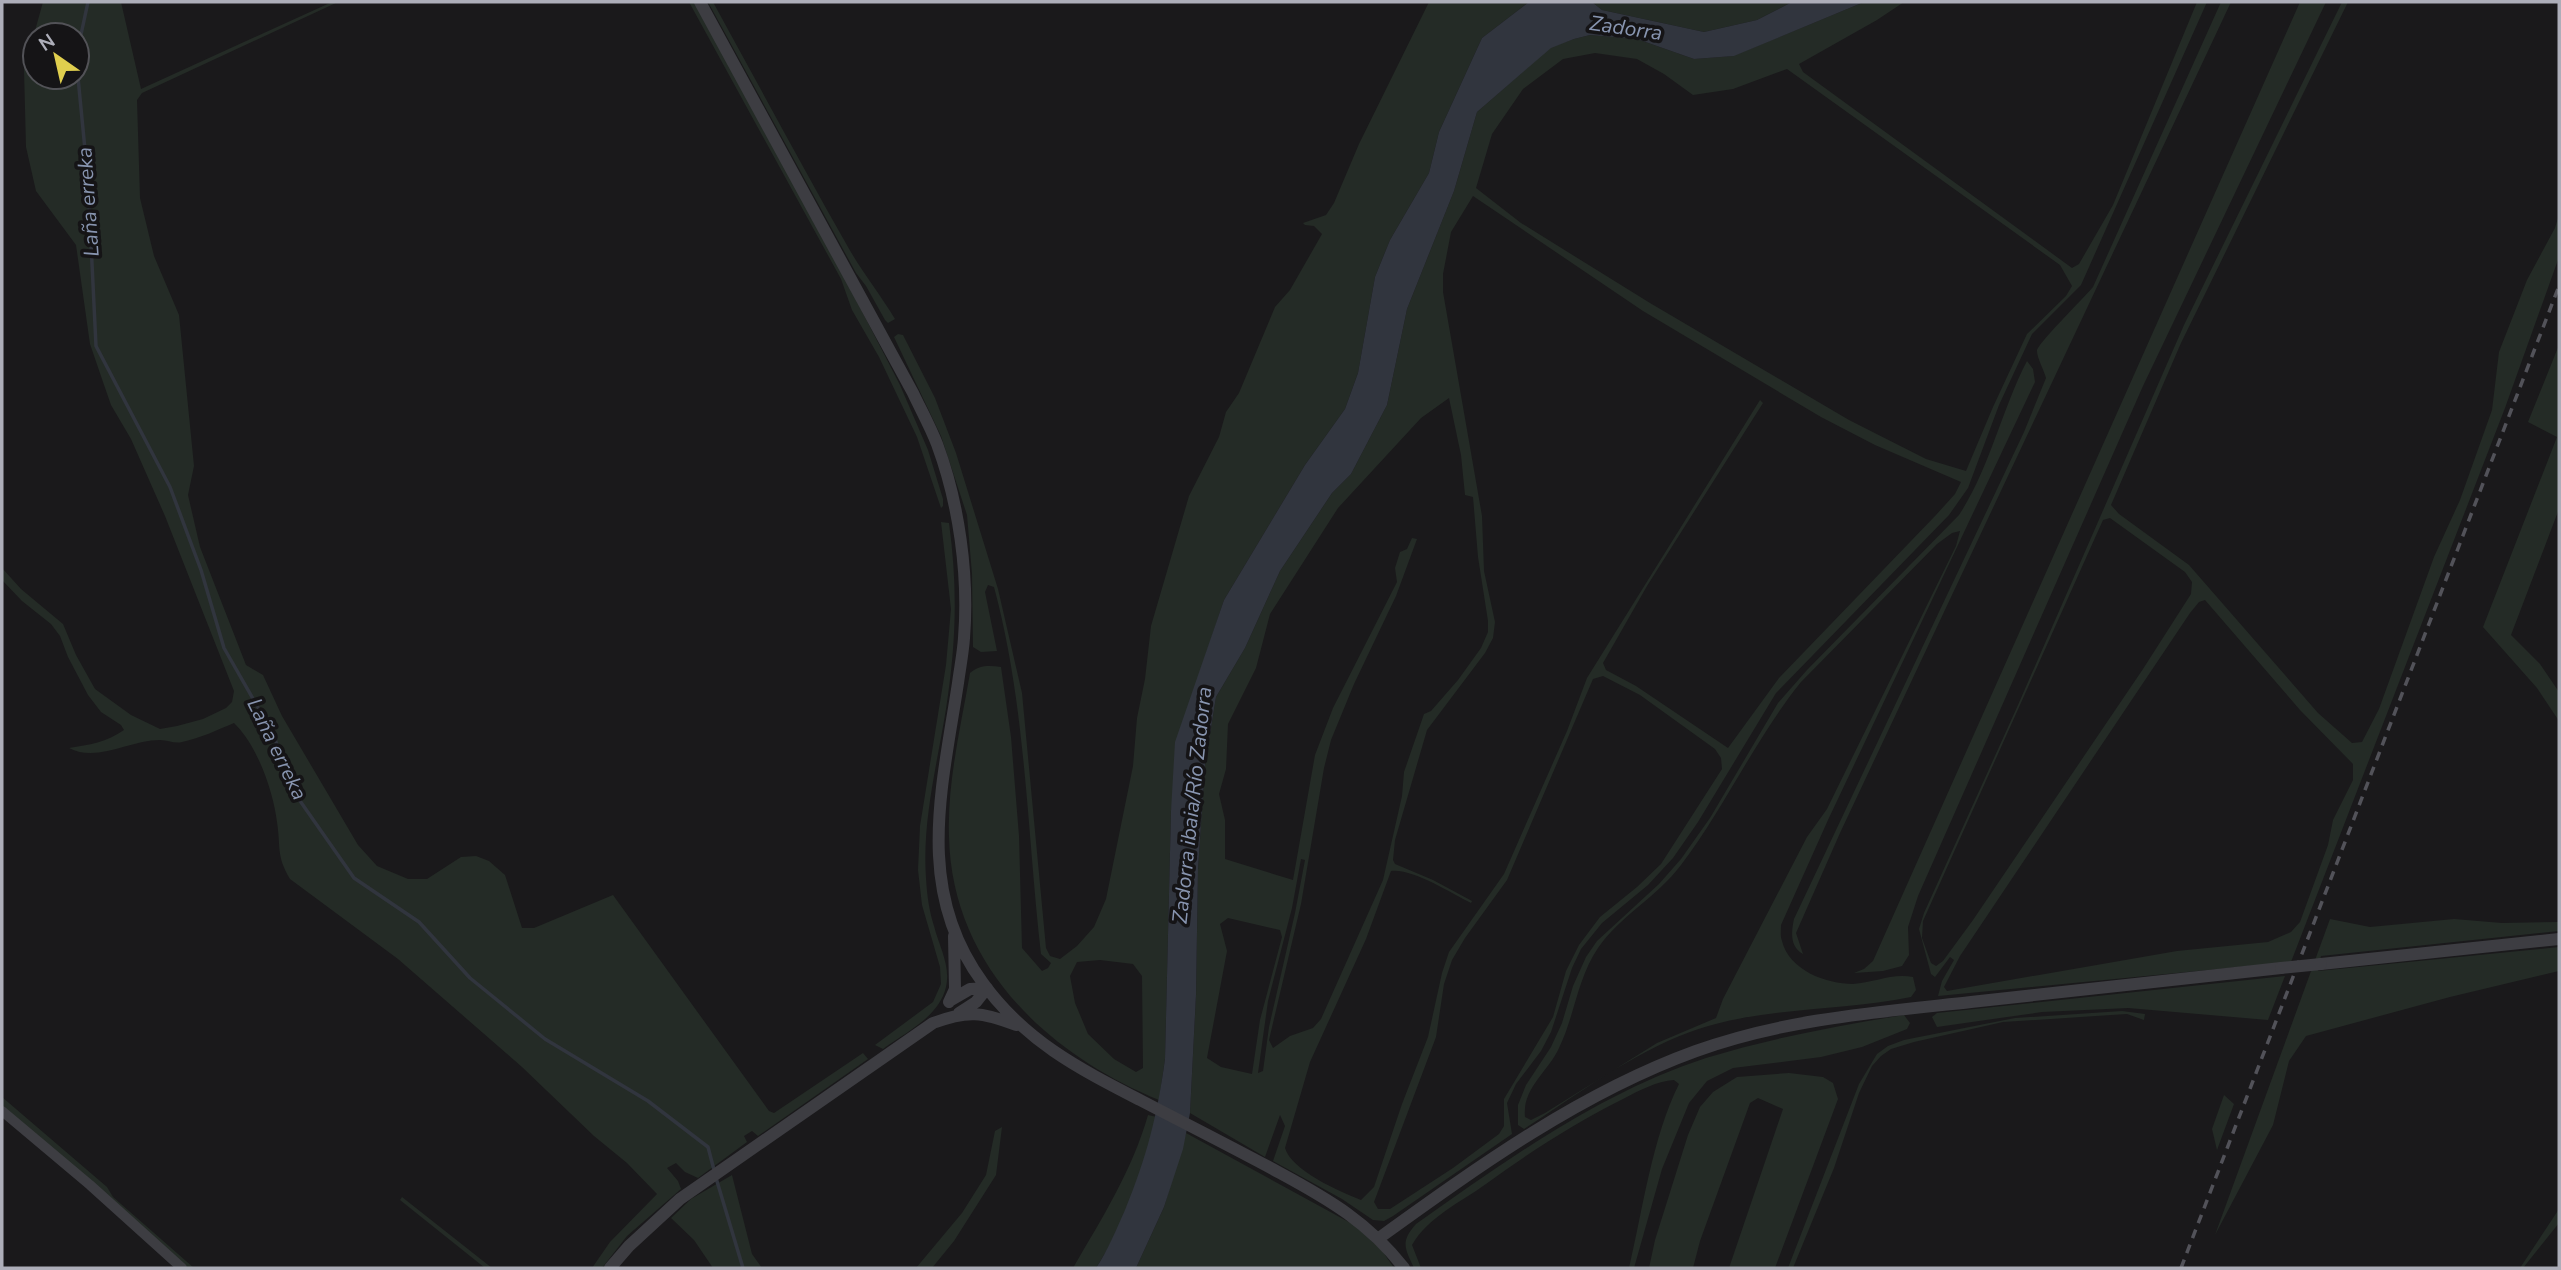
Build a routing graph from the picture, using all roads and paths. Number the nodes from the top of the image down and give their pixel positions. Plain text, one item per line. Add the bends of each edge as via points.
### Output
1 (700, 2) edge
2 (953, 925) junction
3 (2559, 939) edge
4 (987, 988) junction
5 (949, 1002) junction
6 (955, 1015) junction
7 (933, 1023) junction
8 (1019, 1026) junction
9 (2, 1111) edge
10 (1379, 1238) junction
11 (182, 1268) edge
12 (610, 1268) edge
13 (1404, 1268) edge

1 - 2 street via 913,393 937,444 955,505 962,552 964,638 937,840 939,875
2 - 4 street
2 - 5 street via 955,978
3 - 10 street, bridge via 1899,1009 1738,1038 1656,1067 1571,1108
4 - 5 street via 970,989
4 - 6 street via 976,1002
4 - 8 street
5 - 7 street
6 - 7 street
6 - 8 street via 983,1014
7 - 12 street via 680,1199
8 - 10 street via 1093,1076 1326,1198
9 - 11 street
10 - 13 street

